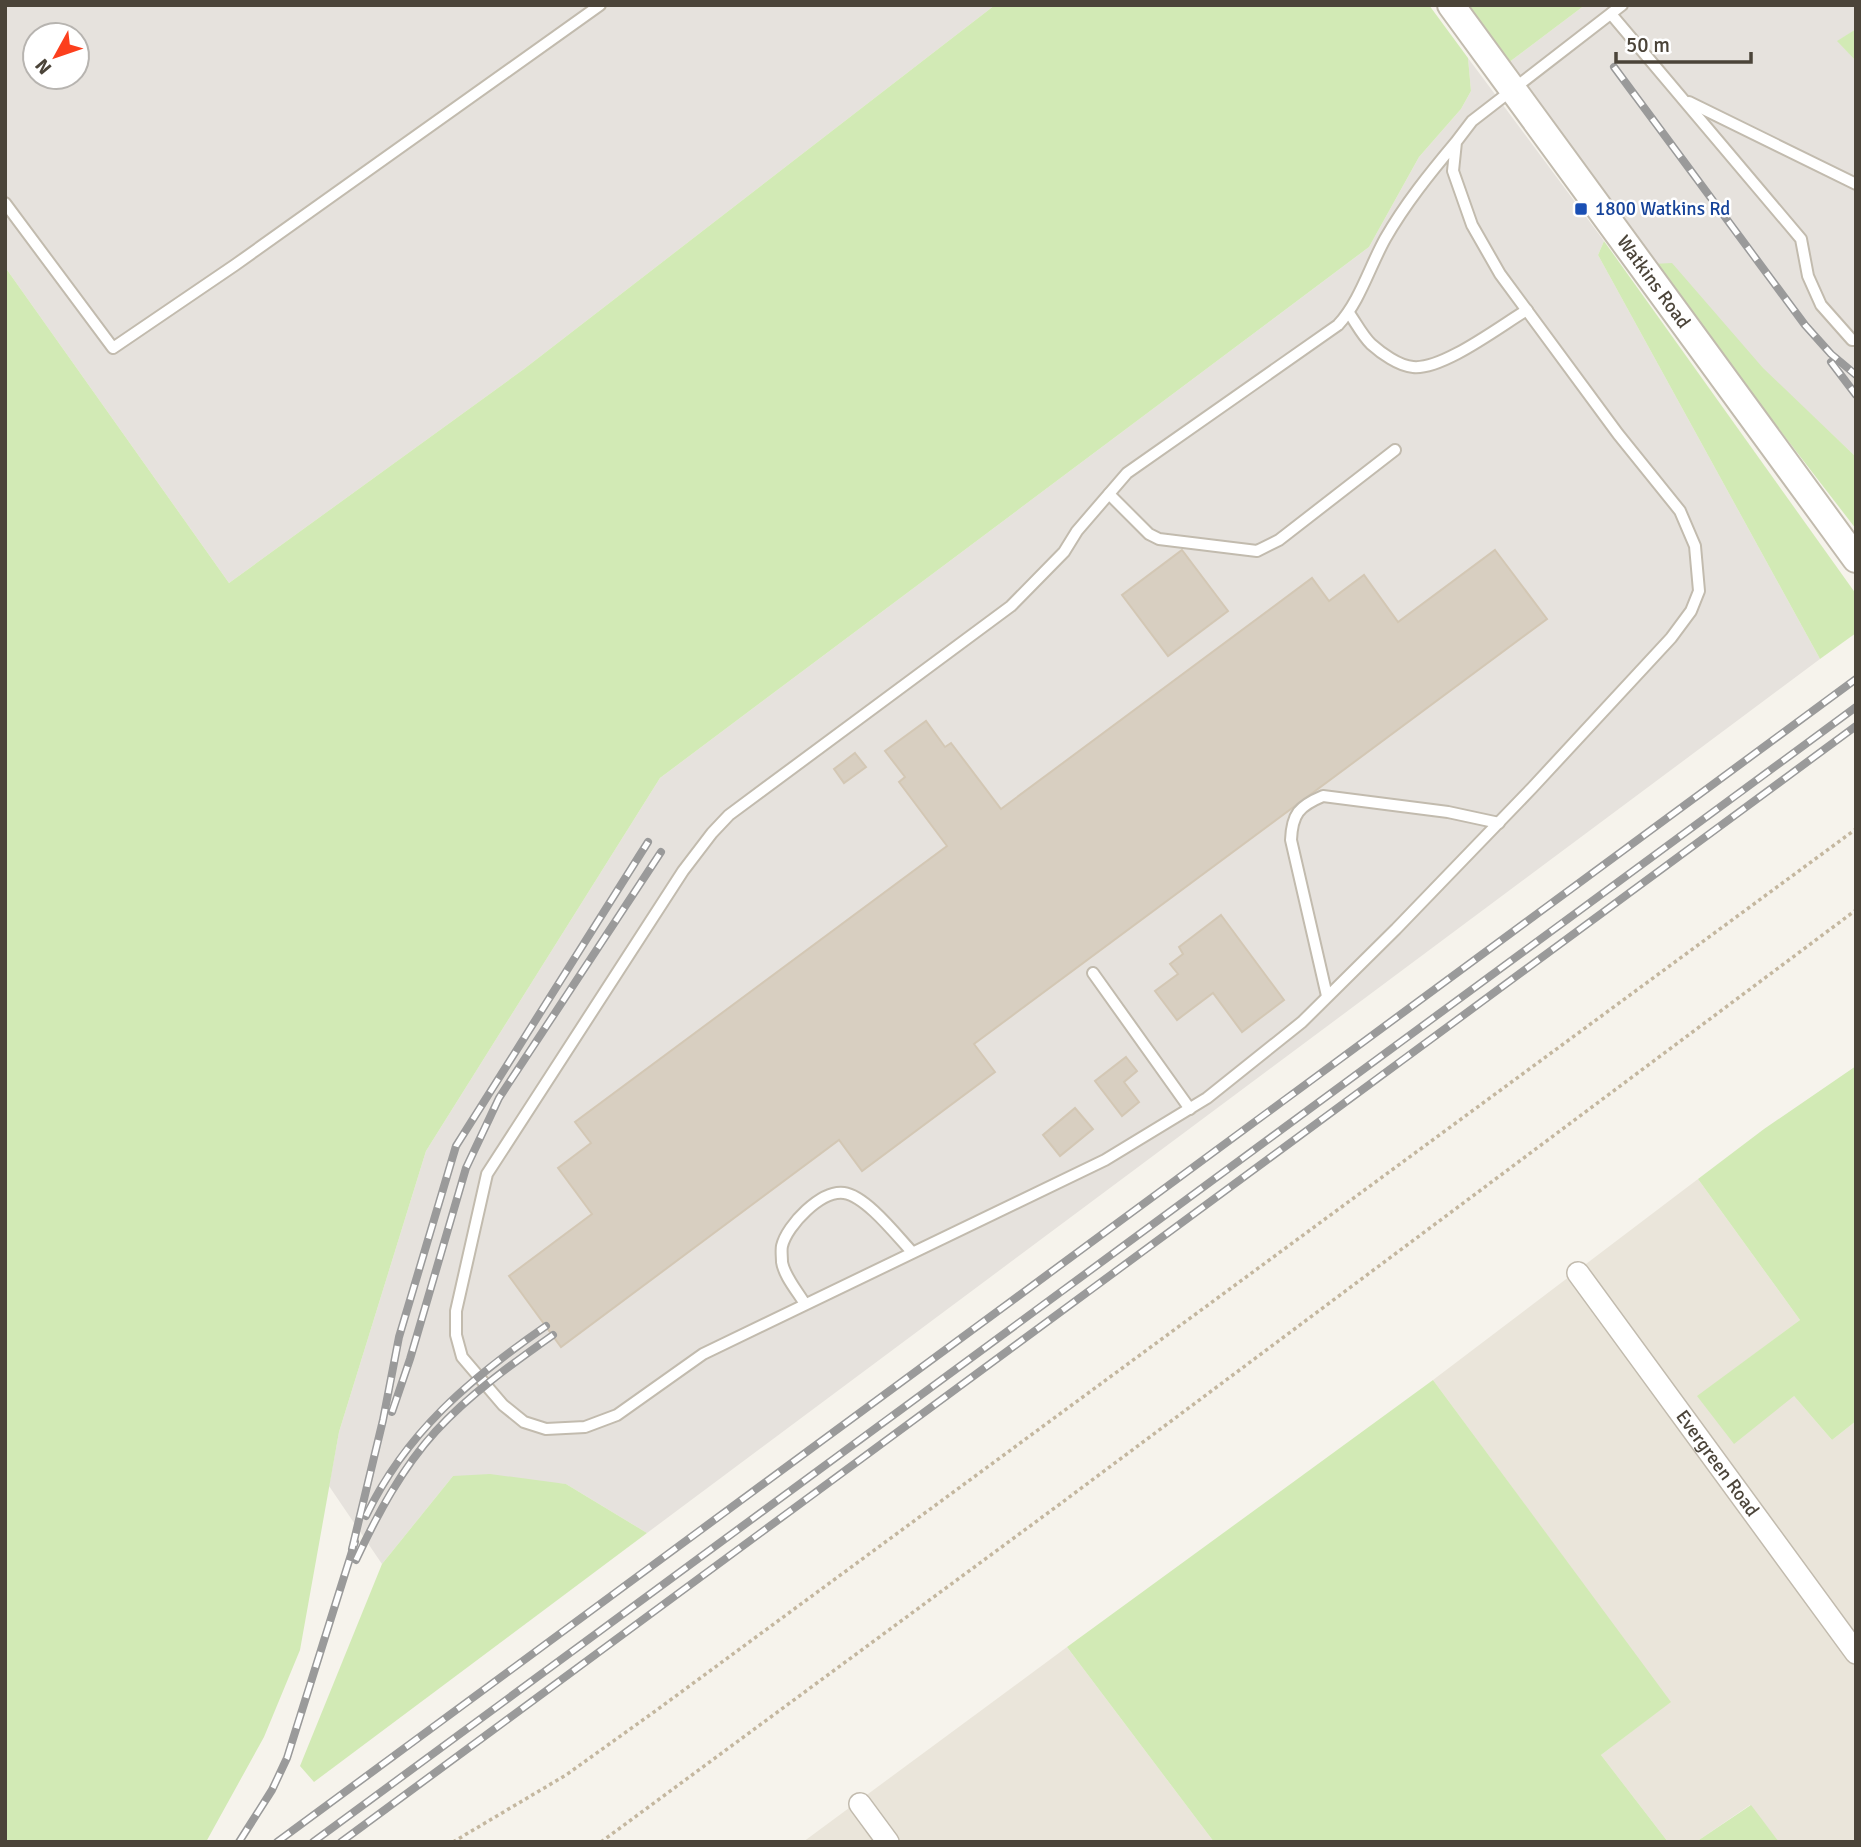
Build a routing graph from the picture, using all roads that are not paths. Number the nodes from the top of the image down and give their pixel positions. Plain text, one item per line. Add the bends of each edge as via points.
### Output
1 (600, 5) edge
2 (1451, 5) edge
3 (1622, 5) edge
4 (1611, 14) junction
5 (1511, 88) junction
6 (1683, 100) junction
7 (1456, 142) junction
8 (1856, 184) edge
9 (5, 203) edge
10 (1527, 310) junction
11 (1349, 313) junction
12 (1856, 340) edge
13 (1395, 450) dead end
14 (1110, 494) junction
15 (1856, 559) edge
16 (1499, 823) junction
17 (1093, 973) dead end
18 (1327, 996) junction
19 (1190, 1108) junction
20 (912, 1252) junction
21 (1578, 1273) dead end
22 (805, 1304) junction
23 (1856, 1653) edge
24 (860, 1804) dead end
25 (888, 1842) edge

1 - 9 lane via 113,348
2 - 5 street, Watkins Road
3 - 4 lane
4 - 5 lane
4 - 6 lane
5 - 7 lane via 1472,121
5 - 15 street, Watkins Road
6 - 8 lane
6 - 12 lane via 1801,239 1808,276 1821,305
7 - 10 lane via 1452,171 1463,205 1500,274
7 - 11 lane via 1418,187
10 - 11 lane via 1425,367 1410,367 1382,353
10 - 16 lane via 1680,512 1695,546 1699,592 1671,638
11 - 14 lane via 1303,351 1128,474
13 - 14 lane via 1279,540 1257,551 1159,539
14 - 22 lane via 1064,552 1011,606 729,815 712,833 645,927 487,1174 456,1311 456,1335 462,1357 524,1422 546,1429 585,1427 617,1415 702,1354
16 - 18 lane
16 - 18 lane via 1323,796 1306,803 1292,820 1291,840
17 - 19 lane
18 - 19 lane via 1302,1022
19 - 20 lane via 1105,1160
20 - 22 lane
20 - 22 lane via 870,1208 844,1193 824,1196 807,1209 781,1246 782,1265
21 - 23 street, Evergreen Road
24 - 25 street

